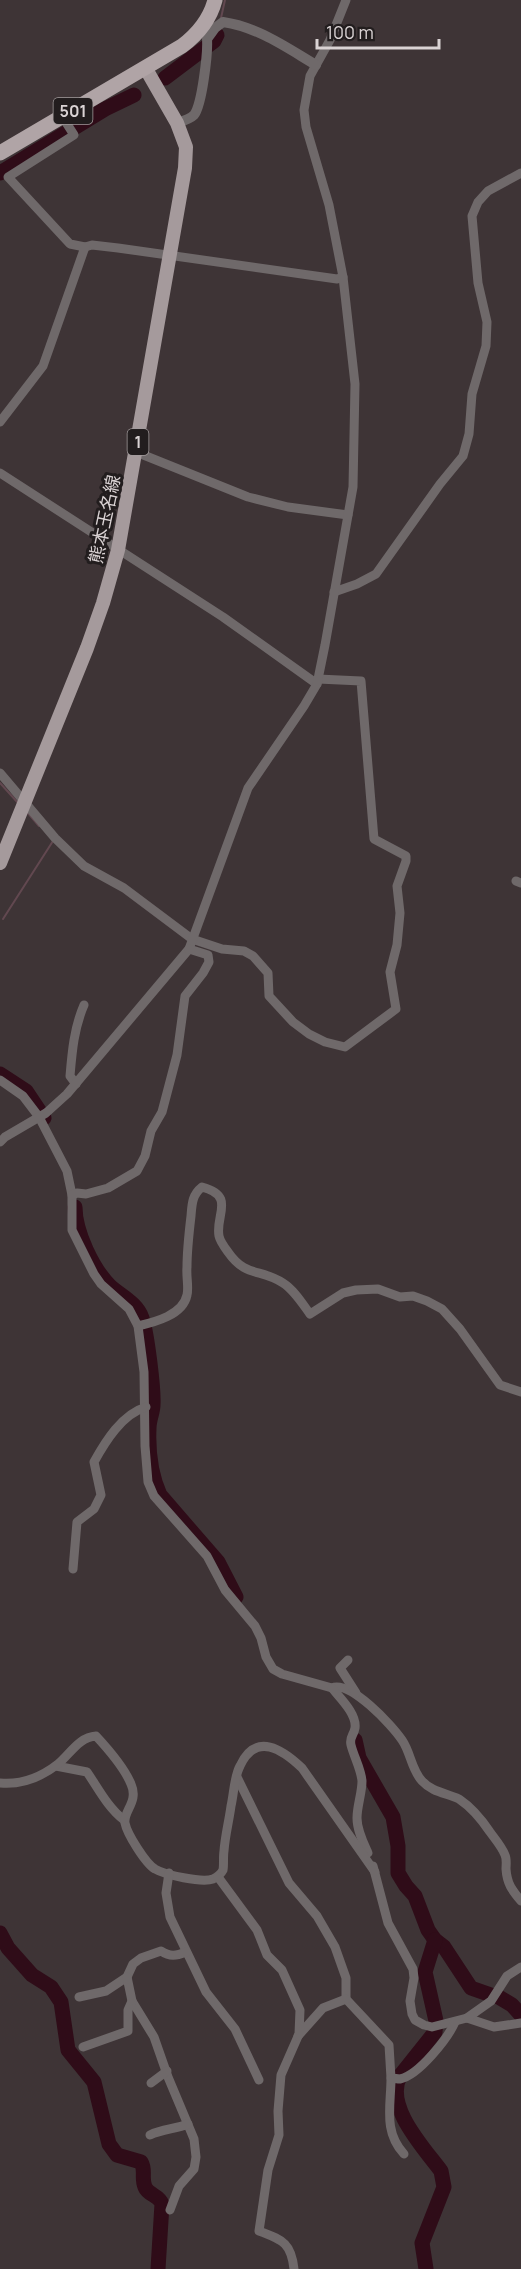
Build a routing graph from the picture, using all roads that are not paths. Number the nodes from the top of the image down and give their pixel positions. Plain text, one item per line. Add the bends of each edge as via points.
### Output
1 (216, 0) edge
2 (346, 0) edge
3 (316, 66) junction
4 (146, 69) junction
5 (62, 117) junction
6 (177, 123) junction
7 (0, 153) edge
8 (521, 173) edge
9 (4, 179) edge
10 (85, 247) junction
11 (172, 254) junction
12 (343, 277) junction
13 (0, 422) edge
14 (136, 452) junction
15 (0, 473) edge
16 (348, 515) junction
17 (118, 550) junction
18 (334, 592) junction
19 (317, 681) junction
20 (0, 773) edge
21 (21, 811) junction
22 (0, 863) edge
23 (192, 939) junction
24 (189, 949) junction
25 (84, 1005) dead end
26 (0, 1080) edge
27 (76, 1083) junction
28 (42, 1115) junction
29 (0, 1142) edge
30 (73, 1194) junction
31 (140, 1325) junction
32 (521, 1392) edge
33 (146, 1407) junction
34 (74, 1569) dead end
35 (348, 1660) dead end
36 (332, 1688) junction
37 (359, 1698) junction
38 (56, 1766) junction
39 (237, 1777) junction
40 (0, 1782) edge
41 (124, 1820) junction
42 (375, 1872) junction
43 (169, 1873) junction
44 (218, 1877) junction
45 (521, 1901) edge
46 (186, 1952) junction
47 (521, 1967) edge
48 (127, 1977) junction
49 (79, 1997) dead end
50 (346, 1999) junction
51 (132, 2001) junction
52 (467, 2018) junction
53 (455, 2022) junction
54 (521, 2023) edge
55 (298, 2037) junction
56 (83, 2047) dead end
57 (167, 2071) junction
58 (396, 2078) junction
59 (260, 2080) dead end
60 (151, 2083) dead end
61 (188, 2124) junction
62 (150, 2135) dead end
63 (404, 2154) dead end
64 (170, 2210) dead end
65 (294, 2269) edge

1 - 4 highway, 501 via 194,38
2 - 3 street
3 - 6 street via 266,36 237,24 219,25 207,39 197,109 192,117
3 - 12 street via 310,76 304,110 306,127
4 - 5 highway, 501
4 - 6 main road, 熊本玉名線 / 1
5 - 7 highway, 501
5 - 9 street via 74,135
6 - 11 main road, 熊本玉名線 / 1 via 186,147
8 - 18 street via 488,191 472,216 478,283 487,322 486,346 472,394 463,456 376,574
9 - 10 street via 70,244
10 - 11 street
10 - 13 street via 43,366
11 - 12 street via 251,268
11 - 14 main road, 熊本玉名線 / 1
12 - 16 street via 355,384 353,487
14 - 16 street via 248,497
14 - 17 main road, 熊本玉名線 / 1
15 - 17 street
16 - 18 street
17 - 19 street
17 - 21 main road, 熊本玉名線 / 1 via 87,648
18 - 19 street
19 - 23 street via 248,788
19 - 23 street via 361,681 374,839 405,856 398,886 397,945 390,972 396,1009 345,1047 325,1042 293,1022 275,1004 269,996 268,973 254,956
20 - 21 street
21 - 22 main road, 熊本玉名線 / 1
21 - 23 street via 84,866 124,888
23 - 24 street
24 - 27 street
24 - 30 street via 208,955 209,962 185,996 177,1055 145,1156 137,1171 117,1183 86,1194
25 - 27 street via 72,1046 70,1076
26 - 28 street
27 - 28 street
28 - 29 street
28 - 30 street
30 - 31 street via 72,1230 94,1274
31 - 32 street via 169,1316 187,1297 192,1202 202,1187 213,1190 220,1198 223,1211 219,1236 237,1264 282,1282 310,1314 343,1293 356,1290 378,1289 400,1297 413,1296 442,1309 500,1385
31 - 33 street
33 - 34 street via 138,1409 118,1427 94,1462 101,1495 94,1509 76,1522
33 - 36 street via 148,1482 154,1496 207,1556 225,1590 255,1626 273,1669
35 - 37 street via 340,1668
36 - 37 street via 344,1687
36 - 42 street via 351,1712 355,1724 350,1744 362,1778 359,1833
37 - 45 street via 402,1740 423,1782 459,1800 476,1814 506,1856 507,1881
38 - 40 street via 17,1784
38 - 41 street via 87,1772
38 - 41 street via 80,1742 96,1736 131,1783 134,1794
39 - 42 street via 240,1765 256,1748 274,1747 289,1756 325,1799
39 - 44 street via 223,1869
39 - 50 street via 290,1883 317,1916 334,1947 346,1978
41 - 43 street via 147,1862
42 - 53 street via 388,1923 413,1969 412,2014 424,2025
43 - 44 street via 199,1880
43 - 46 street via 166,1893 170,1917
44 - 55 street via 257,1930 267,1955 282,1970 293,1992 300,2010
46 - 48 street via 176,1956 161,1951 141,1958
46 - 59 street via 206,1992 235,2029
47 - 52 street via 507,1976 491,2001
48 - 49 street via 106,1991
48 - 51 street
50 - 55 street via 323,2008
50 - 58 street via 389,2045
51 - 56 street via 128,2031
51 - 57 street via 154,2037
52 - 53 street
52 - 54 street via 494,2027
53 - 58 street via 424,2064
55 - 65 street via 281,2075 279,2135 267,2170 259,2231 287,2244
57 - 60 street
57 - 61 street
58 - 63 street via 388,2123 397,2147
61 - 62 street
61 - 64 street via 194,2139 194,2169 179,2186

